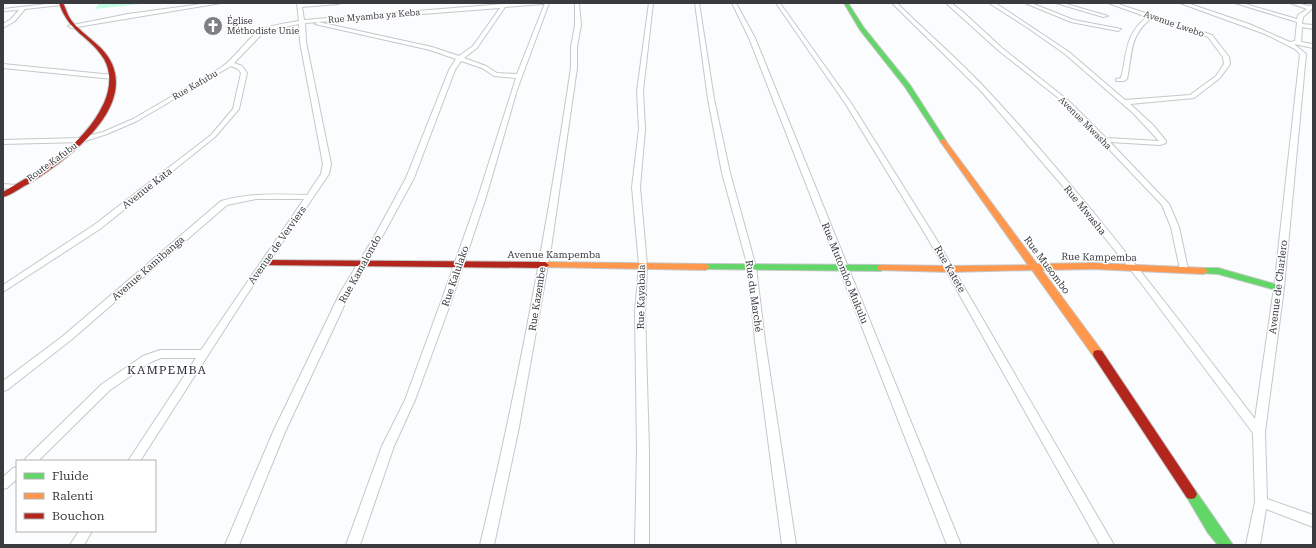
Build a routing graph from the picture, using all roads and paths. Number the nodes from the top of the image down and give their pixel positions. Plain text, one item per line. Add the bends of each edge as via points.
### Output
1 (219, 3) edge
2 (338, 3) edge
3 (542, 3) edge
4 (547, 3) edge
5 (577, 3) edge
6 (651, 3) edge
7 (697, 3) edge
8 (734, 3) edge
9 (778, 3) edge
10 (846, 3) edge
11 (894, 3) edge
12 (948, 3) edge
13 (991, 3) edge
14 (1027, 3) edge
15 (1058, 3) edge
16 (1110, 3) edge
17 (1182, 3) edge
18 (1237, 3) edge
19 (1292, 3) edge
20 (61, 4) edge
21 (299, 5) edge
22 (504, 5) junction
23 (1311, 7) edge
24 (23, 8) junction
25 (3, 10) edge
26 (1105, 16) dead end
27 (1151, 16) junction
28 (306, 22) junction
29 (1300, 23) junction
30 (3, 26) edge
31 (71, 26) junction
32 (1313, 27) edge
33 (1118, 29) dead end
34 (1281, 39) junction
35 (1298, 43) junction
36 (1313, 46) edge
37 (459, 60) junction
38 (230, 64) junction
39 (3, 66) edge
40 (519, 76) junction
41 (112, 77) junction
42 (1118, 80) dead end
43 (1125, 102) junction
44 (82, 140) junction
45 (1102, 140) junction
46 (3, 142) edge
47 (3, 186) edge
48 (16, 187) junction
49 (3, 195) edge
50 (310, 197) junction
51 (265, 263) junction
52 (363, 264) junction
53 (458, 265) junction
54 (643, 265) junction
55 (542, 266) junction
56 (752, 267) junction
57 (1035, 268) junction
58 (1133, 268) junction
59 (843, 269) junction
60 (950, 269) junction
61 (1184, 269) junction
62 (1279, 288) junction
63 (3, 289) edge
64 (205, 354) junction
65 (3, 387) edge
66 (1259, 432) junction
67 (31, 460) edge
68 (135, 460) edge
69 (16, 473) edge
70 (3, 484) edge
71 (1261, 502) junction
72 (1313, 521) edge
73 (85, 532) edge
74 (77, 545) edge
75 (232, 545) edge
76 (354, 545) edge
77 (487, 545) edge
78 (642, 545) edge
79 (789, 545) edge
80 (954, 545) edge
81 (1108, 545) edge
82 (1226, 545) edge
83 (1253, 545) edge

1 - 31 street
2 - 21 street
3 - 22 street, Rue Myamba ya Keba
4 - 40 street, Rue Kalulako
5 - 55 street, Rue Kazembe via 578,25 573,76
6 - 54 street, Rue Kayabala via 640,91 642,129 636,187
7 - 56 street, Rue du Marché via 711,99 726,174
8 - 59 street, Rue Mutombo Mukulu via 752,38
9 - 60 street, Rue Katete via 848,103
10 - 57 street, Rue Musombo via 862,29 908,86 938,134
11 - 58 street, Rue Mwasha via 983,90 1076,196
12 - 45 street, Avenue Mwasha via 1068,103
13 - 43 street via 1038,31
14 - 33 street via 1073,21
15 - 26 street
16 - 27 street, Avenue Lwebo
17 - 34 street
18 - 29 street
19 - 23 street
20 - 24 street
20 - 31 street, Route Kafubu via 62,12
21 - 28 street, Avenue de Verviers
22 - 28 street, Rue Myamba ya Keba
22 - 37 street, Rue Kamalondo via 475,47
23 - 29 street
24 - 25 street
24 - 30 street via 13,20
27 - 42 street via 1136,30 1130,44 1124,79
27 - 43 street, Avenue Lwebo via 1210,36 1226,57 1227,64 1218,77 1192,97
28 - 37 street via 424,47
28 - 38 street, Rue Kafubu via 269,29 259,34
28 - 50 street, Avenue de Verviers via 303,42 327,164 325,174
29 - 32 street
29 - 35 street
31 - 41 street, Route Kafubu via 103,54
34 - 35 street
34 - 62 street, Avenue de Charlero via 1298,48 1302,54
35 - 36 street
37 - 40 street via 484,67 496,75
37 - 52 street, Rue Kamalondo via 452,70 405,188
38 - 44 street, Rue Kafubu via 118,128
38 - 63 street, Avenue Kata via 241,67 244,76 236,109 219,131 97,227
39 - 41 street
40 - 53 street, Rue Kalulako
41 - 44 street, Route Kafubu via 111,94 102,114
43 - 45 street via 1144,118 1164,142
44 - 46 street, Rue Kafubu
44 - 48 street, Route Kafubu via 66,154
45 - 61 street, Avenue Mwasha via 1165,204 1180,247
47 - 48 street
48 - 49 street, Route Kafubu
50 - 51 street, Avenue de Verviers
50 - 65 street, Avenue Kamibanga via 265,196 224,203 67,338
51 - 52 street, Avenue Kampemba
51 - 64 street, Avenue de Verviers
52 - 53 street, Avenue Kampemba
52 - 75 street, Rue Kamalondo via 345,293 279,432
53 - 55 street, Avenue Kampemba
53 - 76 street, Rue Kalulako via 410,400 388,446
54 - 55 street, Avenue Kampemba
54 - 56 street, Avenue Kampemba
54 - 78 street, Rue Kayabala via 640,312
55 - 77 street, Rue Kazembe via 517,410
56 - 59 street, Avenue Kampemba
56 - 79 street, Rue du Marché
57 - 58 street, Rue Kampemba
57 - 60 street, Rue Kampemba
57 - 82 street, Rue Musombo via 1108,368
58 - 61 street, Rue Kampemba
58 - 66 street, Rue Mwasha
59 - 60 street, Rue Kampemba
59 - 80 street, Rue Mutombo Mukulu
60 - 81 street, Rue Katete
61 - 62 street, Rue Kampemba via 1223,272
62 - 66 street, Avenue de Charlero
64 - 67 street via 160,354 147,359 116,379 95,397
64 - 68 street, Avenue de Verviers
66 - 71 street, Avenue de Charlero
69 - 70 street
71 - 72 street
71 - 83 street, Avenue de Charlero
73 - 74 street

